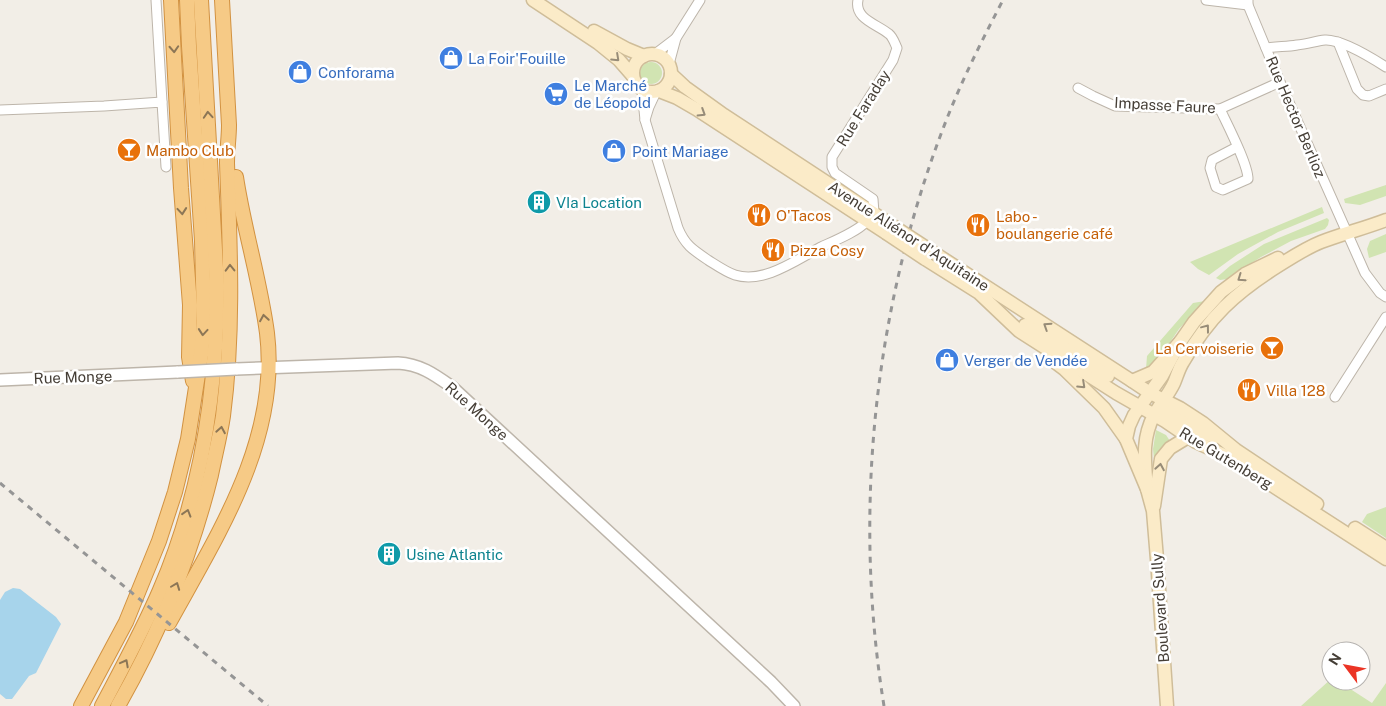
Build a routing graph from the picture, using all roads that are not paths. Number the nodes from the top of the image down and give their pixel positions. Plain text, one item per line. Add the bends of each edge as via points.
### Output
1 (156, 0) edge
2 (171, 0) edge
3 (188, 0) edge
4 (201, 0) edge
5 (222, 0) edge
6 (533, 0) edge
7 (546, 0) edge
8 (700, 0) edge
9 (858, 0) edge
10 (1206, 0) edge
11 (1248, 2) edge
12 (195, 21) junction
13 (676, 38) junction
14 (1338, 42) junction
15 (1266, 48) junction
16 (649, 55) junction
17 (1386, 67) edge
18 (670, 69) junction
19 (632, 76) junction
20 (1280, 82) junction
21 (1078, 88) dead end
22 (1386, 88) edge
23 (642, 90) junction
24 (658, 92) junction
25 (162, 102) junction
26 (1220, 109) junction
27 (0, 110) edge
28 (645, 120) junction
29 (229, 127) junction
30 (1238, 147) junction
31 (166, 167) dead end
32 (870, 217) junction
33 (1386, 220) edge
34 (886, 228) junction
35 (1348, 234) junction
36 (1302, 251) junction
37 (1386, 297) edge
38 (996, 309) junction
39 (1386, 317) edge
40 (1019, 331) junction
41 (1180, 342) junction
42 (269, 367) junction
43 (0, 380) edge
44 (1132, 381) junction
45 (195, 396) junction
46 (1335, 397) dead end
47 (1145, 400) junction
48 (1159, 408) junction
49 (1188, 437) junction
50 (1126, 439) junction
51 (1147, 489) junction
52 (1153, 510) junction
53 (1386, 548) edge
54 (1386, 559) edge
55 (134, 678) junction
56 (81, 706) edge
57 (102, 706) edge
58 (118, 706) edge
59 (794, 706) edge
60 (1167, 706) edge

1 - 25 street
2 -> 45 highway via 180,188 190,305 189,357
3 - 12 highway
4 - 12 highway
5 - 29 highway
6 -> 19 main road via 598,43
7 - 16 main road via 602,36 627,49
8 - 13 street
9 - 32 street, Rue Faraday via 862,17 890,35 897,48 893,60 832,157 835,173 873,199
10 - 11 street
11 - 15 street, Rue Hector Berlioz
12 -> 45 highway via 204,321
57 -> 12 highway via 142,630 176,547 192,495 210,399 217,286 212,177
13 - 16 street
13 - 18 street
14 - 15 street via 1326,40
14 - 17 street
14 - 22 street via 1362,95 1369,96
15 - 20 street, Rue Hector Berlioz
16 - 18 main road via 665,59
16 - 19 main road via 638,59
18 - 24 main road via 668,84
18 - 32 main road, Avenue Aliénor d'Aquitaine via 684,87
19 - 23 main road
20 - 26 street, Impasse Faure
20 - 35 street, Rue Hector Berlioz
21 - 26 street, Impasse Faure via 1115,106
23 - 24 main road
23 - 28 street
24 - 28 street
24 -> 32 main road, Avenue Aliénor d'Aquitaine via 696,109
25 - 27 street
25 - 31 street
26 - 30 street
28 - 32 street via 682,239 692,249 735,275 767,274 863,225
42 -> 29 highway via 261,295 240,206
55 -> 29 highway via 187,558 223,417 231,316
30 - 30 street via 1248,179 1223,190 1216,187 1210,168 1212,160
32 - 34 main road, Avenue Aliénor d'Aquitaine
33 - 35 main road
34 - 38 main road, Avenue Aliénor d'Aquitaine, bridge via 924,259 979,293
44 -> 34 main road, Avenue Aliénor d'Aquitaine, bridge via 939,256
35 - 36 main road
35 - 37 street, Rue Hector Berlioz via 1365,273
36 -> 41 main road via 1276,258 1245,274 1221,292
48 -> 36 main road, Boulevard Sully via 1182,363 1212,320 1255,280
38 - 40 main road, Avenue Aliénor d'Aquitaine
38 - 47 main road, Avenue Aliénor d'Aquitaine
39 - 46 street
40 - 47 main road, Avenue Aliénor d'Aquitaine
40 -> 50 main road, Avenue Aliénor d'Aquitaine via 1025,342 1064,369 1095,397
41 - 44 main road via 1153,372
41 - 47 main road
42 - 43 street, Rue Monge, bridge
42 - 55 highway via 260,425 242,485 147,663
42 - 59 street, Rue Monge via 410,363 433,374 452,387
44 - 47 main road, Avenue Aliénor d'Aquitaine
45 - 56 highway via 175,492 159,541 126,622
47 - 48 main road, Rue Gutenberg
47 - 48 main road, Rue Gutenberg
47 - 50 main road via 1134,415
48 - 49 main road, Rue Gutenberg
48 - 51 main road, Boulevard Sully via 1147,431 1144,452
48 - 53 main road, Rue Gutenberg via 1195,430 1221,439
52 -> 49 main road, Boulevard Sully via 1161,459 1170,448
49 - 54 main road, Rue Gutenberg via 1228,457
50 - 51 main road, Boulevard Sully
51 - 52 main road, Boulevard Sully
52 - 60 main road, Boulevard Sully
55 - 58 highway

